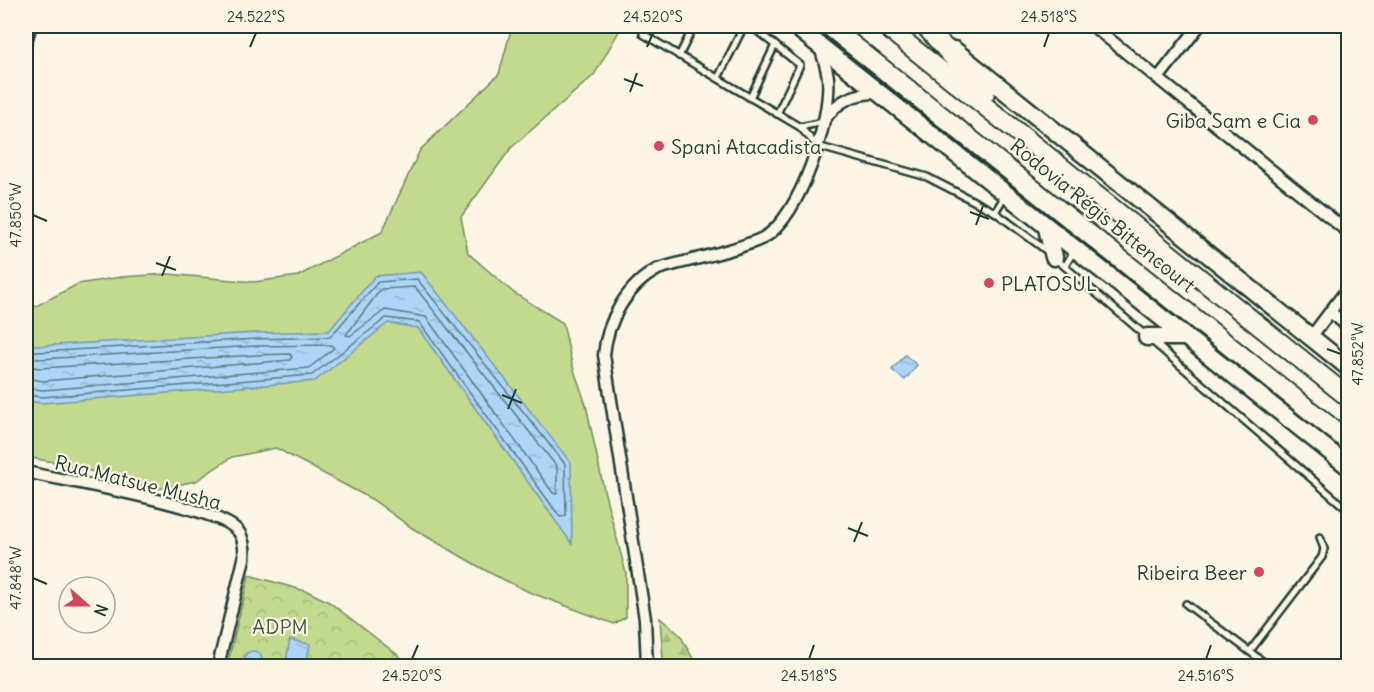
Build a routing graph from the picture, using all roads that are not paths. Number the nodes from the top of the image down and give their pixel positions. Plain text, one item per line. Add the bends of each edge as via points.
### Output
1 (33, 26) edge
2 (647, 26) edge
3 (694, 26) edge
4 (744, 26) edge
5 (751, 26) edge
6 (795, 26) edge
7 (829, 26) edge
8 (885, 26) edge
9 (925, 26) edge
10 (1093, 26) edge
11 (1199, 26) edge
12 (819, 44) junction
13 (775, 45) junction
14 (26, 52) edge
15 (679, 56) junction
16 (1159, 77) junction
17 (718, 78) junction
18 (879, 93) junction
19 (750, 98) junction
20 (777, 114) junction
21 (823, 122) junction
22 (800, 127) junction
23 (817, 147) junction
24 (1055, 161) junction
25 (1005, 195) junction
26 (994, 212) junction
27 (1047, 228) junction
28 (1348, 232) edge
29 (1075, 250) junction
30 (1060, 261) junction
31 (1348, 288) edge
32 (1330, 312) junction
33 (1348, 326) edge
34 (1147, 337) junction
35 (1185, 337) junction
36 (1311, 337) junction
37 (1348, 367) edge
38 (1348, 397) edge
39 (1348, 441) edge
40 (1348, 466) edge
41 (26, 472) edge
42 (1348, 510) edge
43 (1320, 537) dead end
44 (1186, 604) dead end
45 (1250, 651) junction
46 (1265, 663) dead end
47 (218, 666) edge
48 (647, 666) edge

1 - 14 lane
2 - 15 lane via 643,34
3 - 15 lane
4 - 17 lane
5 - 13 lane
6 - 12 main road
7 - 39 highway, Rodovia Régis Bittencourt
8 - 24 highway, Rodovia Régis Bittencourt
9 - 24 highway via 959,66
9 - 36 main road
10 - 16 street
11 - 16 street
12 - 18 main road
12 - 21 street via 828,78
13 - 19 lane
13 - 20 lane via 800,64
15 - 17 lane
16 - 28 street
17 - 19 lane
18 - 21 street via 863,93 839,103
18 - 25 main road
19 - 20 lane
20 - 22 lane
21 - 22 lane
21 - 23 street
22 - 23 lane
23 - 26 lane via 927,177
23 - 48 street via 796,200 776,228 763,238 648,274 629,292 605,339 603,355 645,619
24 - 38 highway, Rodovia Régis Bittencourt
25 - 26 lane
25 - 27 main road
26 - 30 lane
27 - 29 main road
27 - 30 main road
29 - 30 lane
29 - 35 main road
30 - 34 lane
31 - 32 street
32 - 33 street
32 - 36 street
34 - 35 main road
34 - 42 lane
35 - 40 main road
36 - 37 main road
41 - 47 street, Rua Matsue Musha via 198,512 222,520 240,534 242,568
43 - 45 lane via 1322,557
44 - 45 lane
45 - 46 lane

